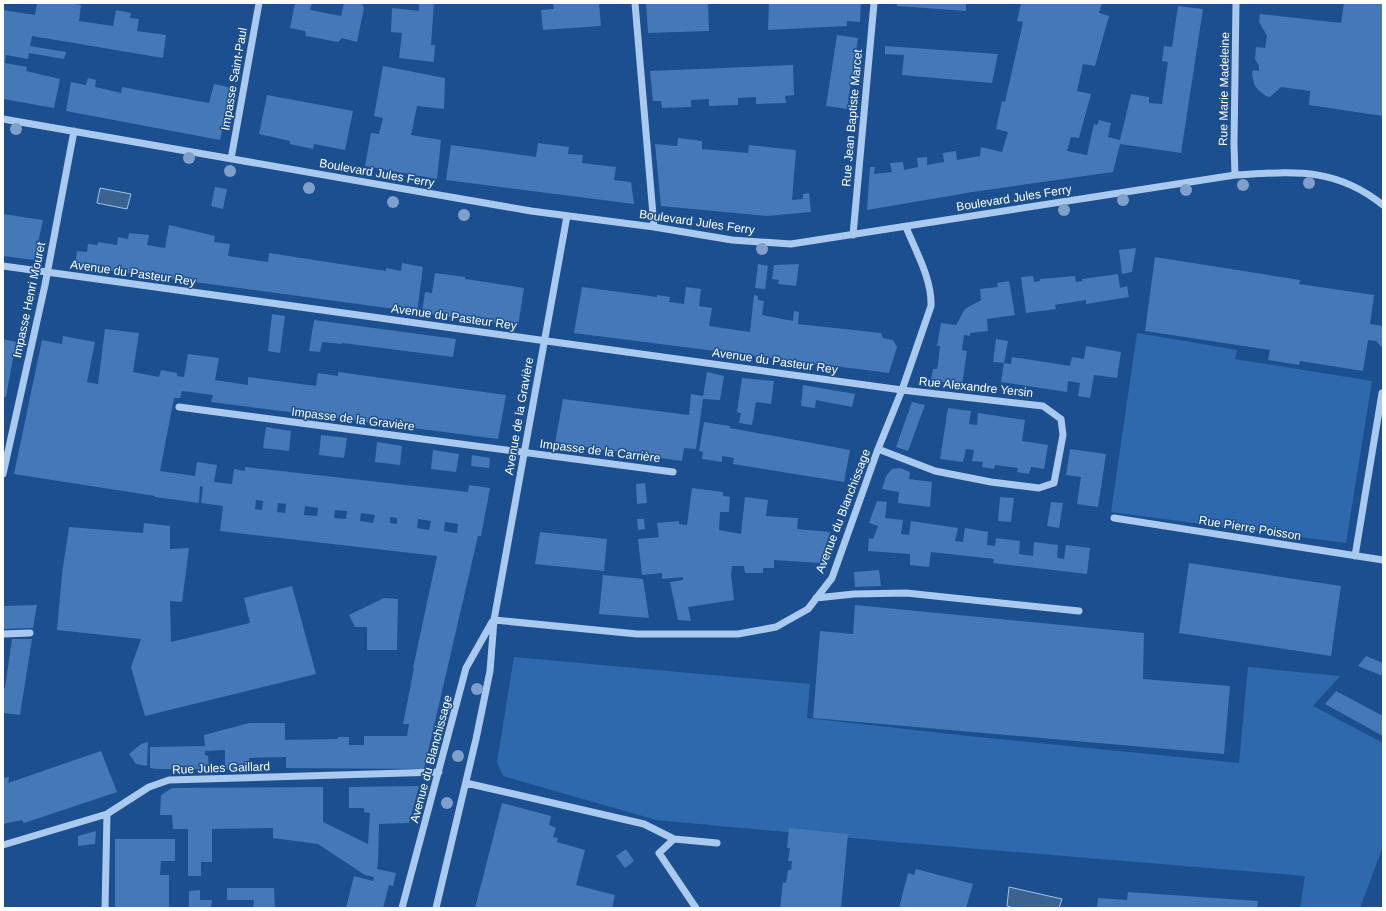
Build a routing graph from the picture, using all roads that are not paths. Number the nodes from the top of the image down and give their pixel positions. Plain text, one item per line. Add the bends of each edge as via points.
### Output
1 (259, 3) edge
2 (635, 3) edge
3 (874, 3) edge
4 (1236, 3) edge
5 (3, 119) edge
6 (74, 131) junction
7 (231, 159) junction
8 (1235, 175) junction
9 (1383, 205) edge
10 (567, 216) junction
11 (654, 227) junction
12 (906, 227) junction
13 (853, 235) junction
14 (3, 266) edge
15 (47, 272) junction
16 (544, 341) junction
17 (902, 390) junction
18 (1382, 392) dead end
19 (179, 407) dead end
20 (878, 449) junction
21 (524, 452) junction
22 (672, 472) dead end
23 (3, 474) edge
24 (1114, 518) dead end
25 (1355, 556) junction
26 (1383, 560) edge
27 (816, 598) junction
28 (1079, 611) dead end
29 (494, 620) junction
30 (30, 633) dead end
31 (3, 634) edge
32 (439, 772) junction
33 (466, 783) junction
34 (107, 814) junction
35 (674, 839) junction
36 (717, 843) dead end
37 (3, 845) edge
38 (105, 908) edge
39 (402, 908) edge
40 (436, 908) edge
41 (696, 908) edge

1 - 7 street, Impasse Saint-Paul
2 - 11 street
3 - 13 street, Rue Jean Baptiste Marcet
4 - 8 street, Rue Marie Madeleine
5 - 6 street, Boulevard Jules Ferry
6 - 7 street, Boulevard Jules Ferry
6 - 15 street, Impasse Henri Mouret
7 - 10 street, Boulevard Jules Ferry
8 - 9 street, Boulevard Jules Ferry via 1308,173 1334,178 1356,187
8 - 12 street, Boulevard Jules Ferry
10 - 11 street, Boulevard Jules Ferry
10 - 16 street, Avenue de la Gravière
11 - 13 street, Boulevard Jules Ferry via 732,240 790,244
12 - 13 street, Boulevard Jules Ferry
12 - 17 street, Avenue du Blanchissage via 929,284 931,306
14 - 15 street, Avenue du Pasteur Rey
15 - 16 street, Avenue du Pasteur Rey
15 - 23 street, Impasse Henri Mouret
16 - 17 street, Avenue du Pasteur Rey
16 - 21 street, Avenue de la Gravière
17 - 20 street, Avenue du Blanchissage
17 - 20 street, Rue Alexandre Yersin via 1043,406 1061,419 1063,435 1054,483 1039,488 991,482 935,471
18 - 25 street
19 - 21 street, Impasse de la Gravière
20 - 27 street, Avenue du Blanchissage via 832,578
21 - 22 street, Impasse de la Carrière
21 - 29 street, Avenue de la Gravière
24 - 25 street, Rue Pierre Poisson
25 - 26 street, Rue Pierre Poisson
27 - 28 street via 906,593
27 - 29 street, Avenue du Blanchissage via 808,608 776,627 738,634 636,634
29 - 32 street, Avenue du Blanchissage via 466,668
29 - 33 street via 490,671
30 - 31 street
32 - 34 street, Rue Jules Gaillard via 169,780 149,787
32 - 39 street, Avenue du Blanchissage
33 - 35 street via 644,824
33 - 40 street
34 - 37 street, Rue Jules Gaillard
34 - 38 street
35 - 36 street
35 - 41 street via 660,853

